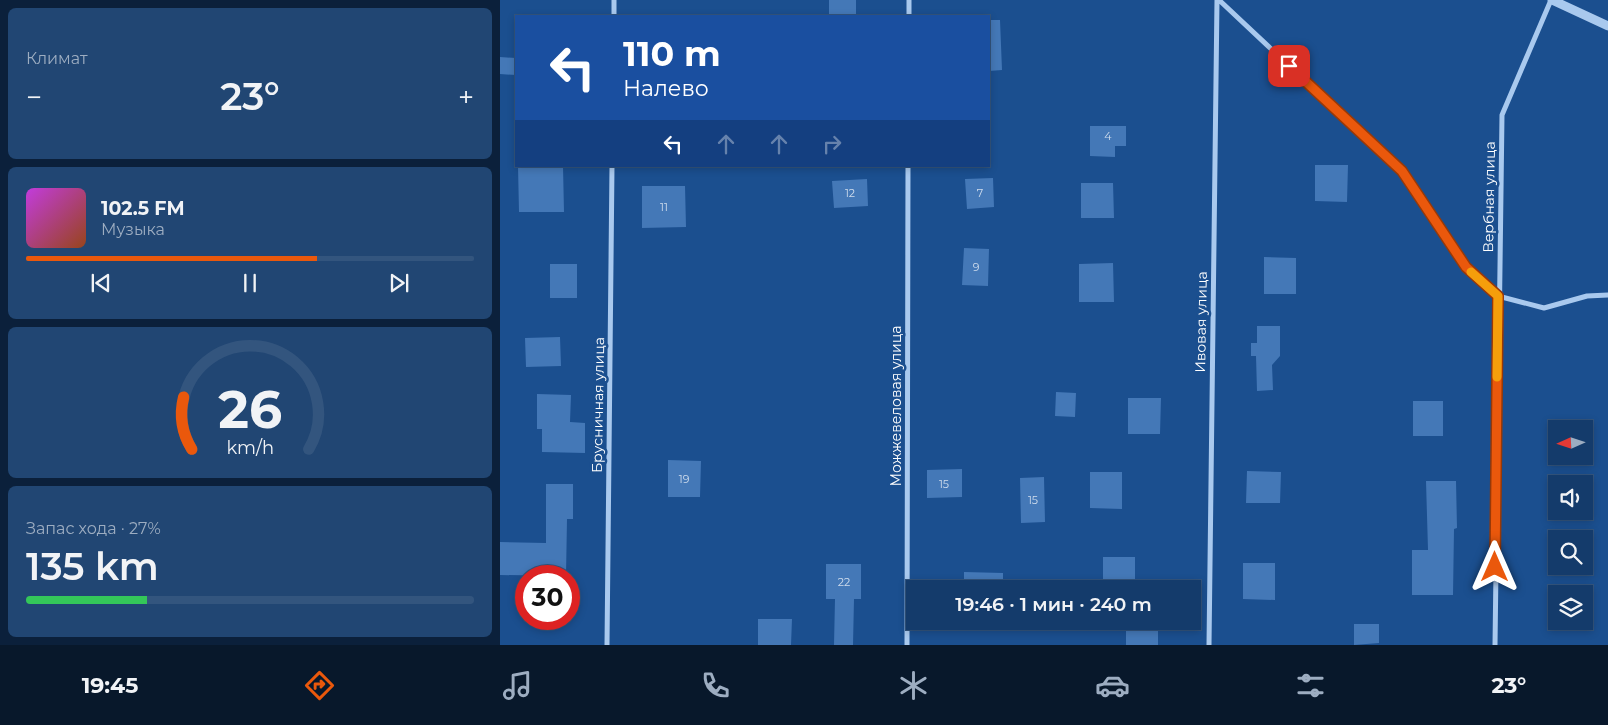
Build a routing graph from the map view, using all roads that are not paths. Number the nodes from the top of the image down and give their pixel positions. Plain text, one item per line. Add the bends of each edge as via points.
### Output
1 (614, 0) edge
2 (909, 0) edge
3 (1218, 0) edge
4 (1551, 0) edge
5 (614, 15) edge
6 (909, 15) edge
7 (1608, 26) edge
8 (612, 167) edge
9 (908, 167) edge
10 (1608, 295) edge
11 (1498, 296) junction
12 (607, 645) edge
13 (907, 645) edge
14 (1209, 645) edge
15 (1495, 645) edge

1 - 5 street
2 - 6 street
3 - 11 street via 1402,171 1466,267
3 - 14 street, Ивовая улица
4 - 7 street
4 - 11 street, Вербная улица via 1502,115
8 - 12 street, Брусничная улица
9 - 13 street, Можжевеловая улица
10 - 11 street via 1587,296 1544,308
11 - 15 street, Вербная улица

